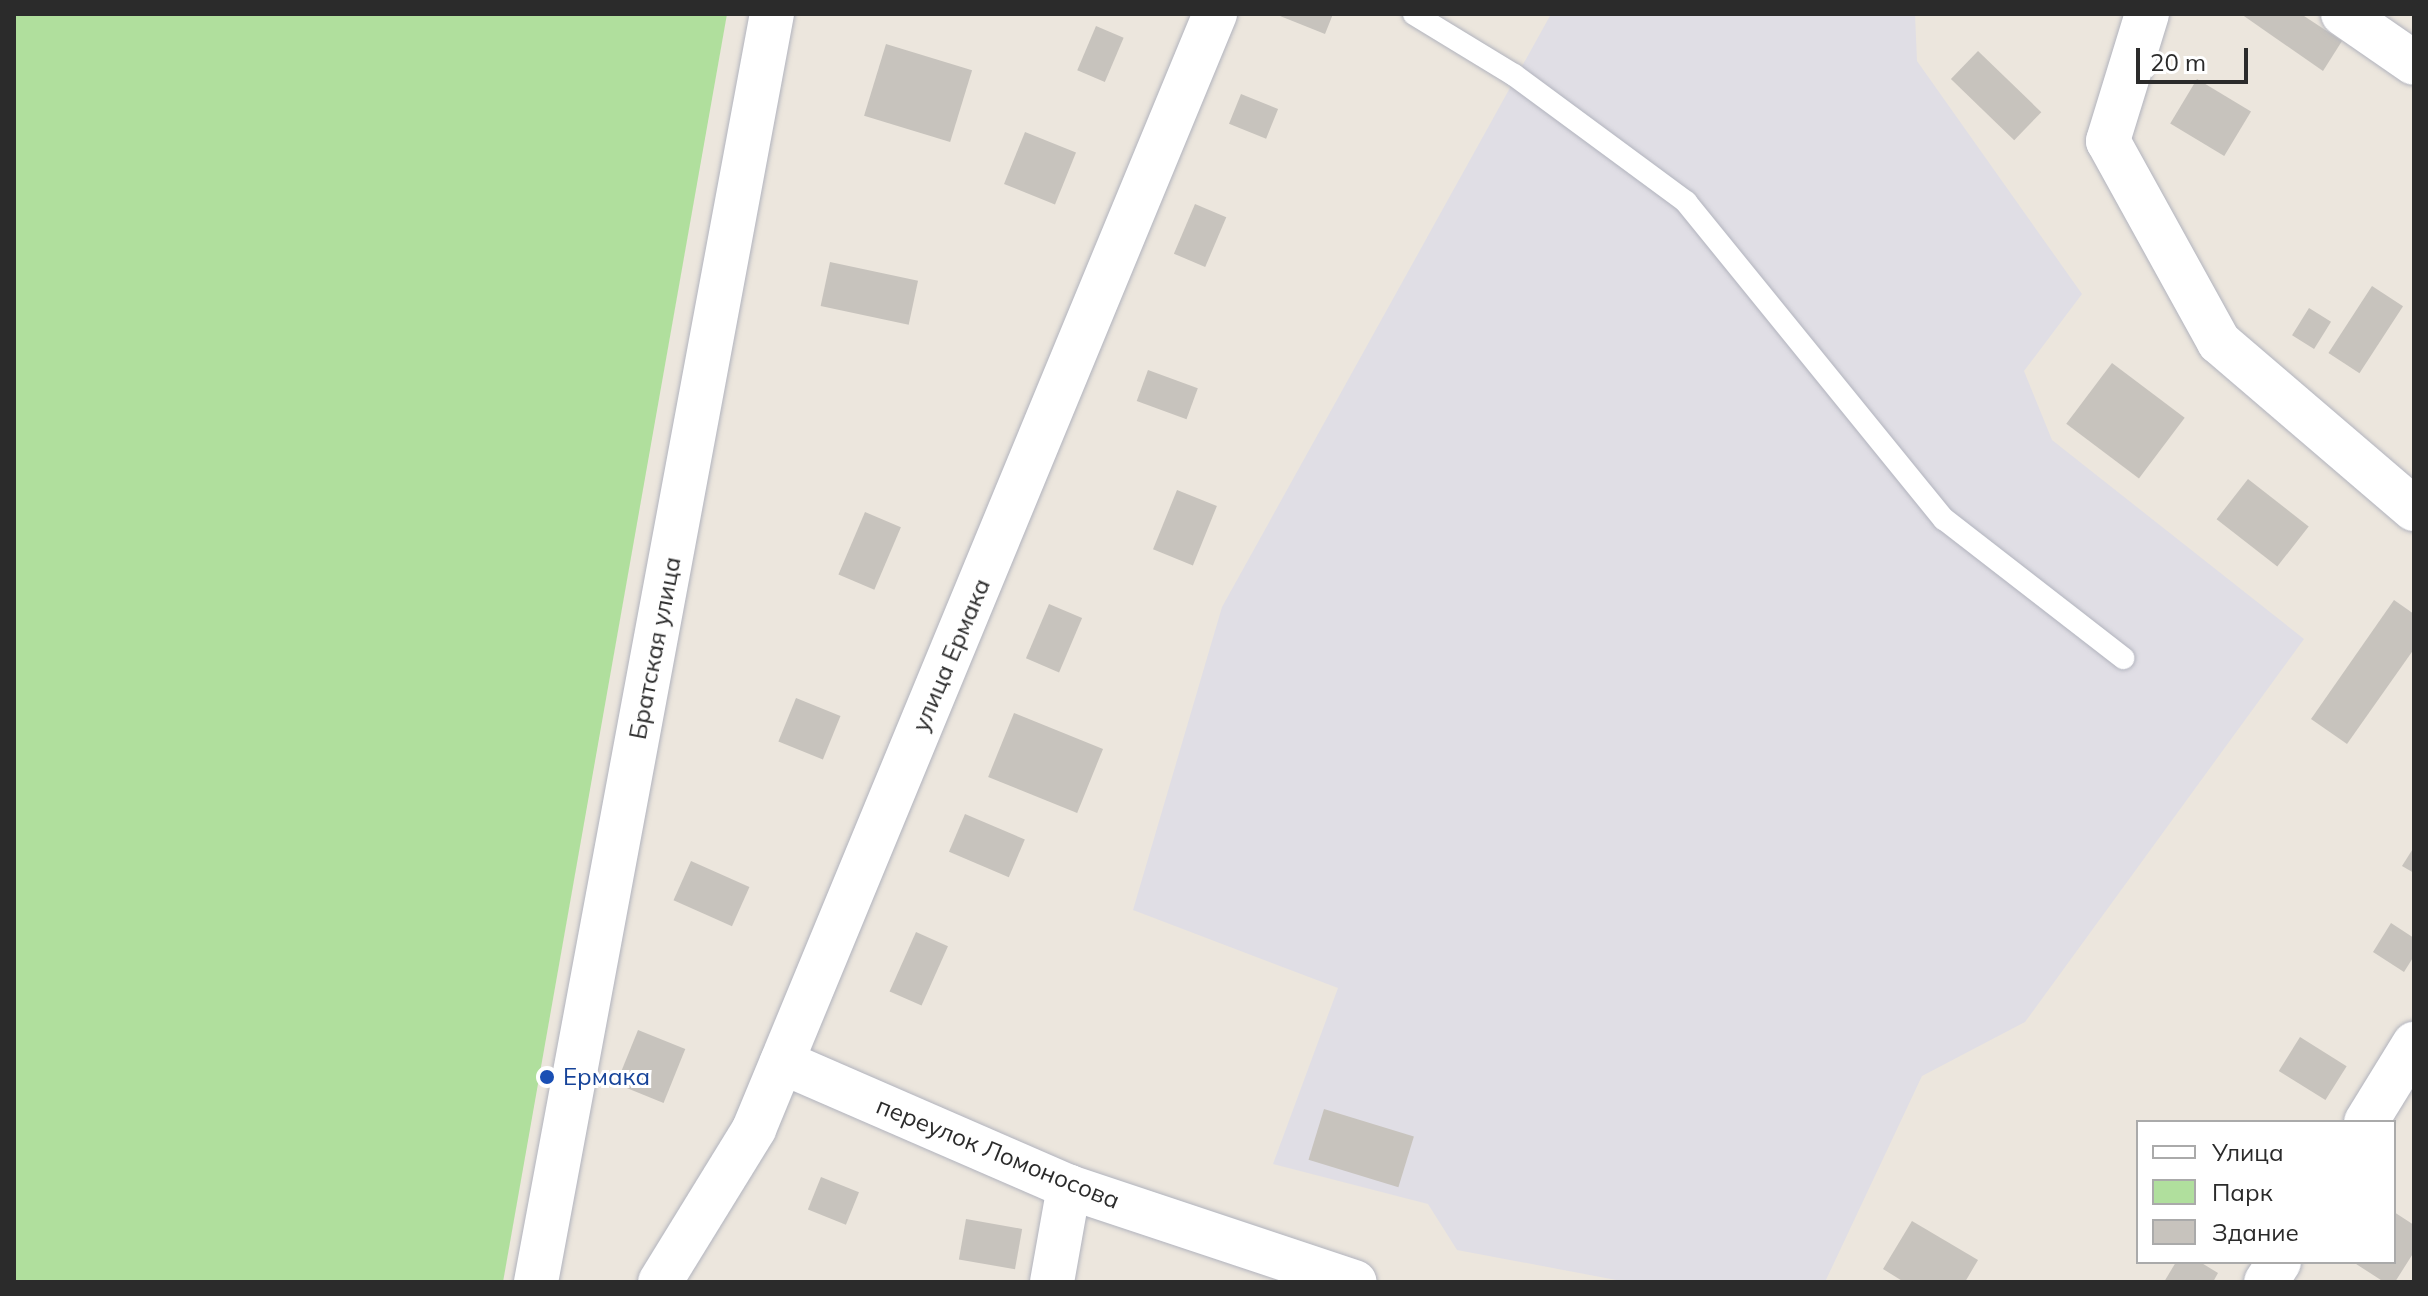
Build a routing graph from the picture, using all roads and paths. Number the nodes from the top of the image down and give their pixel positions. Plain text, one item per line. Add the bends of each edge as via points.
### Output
1 (772, 14) edge
2 (1215, 14) edge
3 (1414, 14) edge
4 (2343, 14) edge
5 (2142, 16) edge
6 (2414, 63) edge
7 (2414, 509) edge
8 (2123, 658) dead end
9 (2414, 1044) edge
10 (782, 1062) junction
11 (2367, 1120) edge
12 (1069, 1187) junction
13 (2278, 1264) edge
14 (536, 1282) edge
15 (660, 1282) edge
16 (1052, 1282) edge
17 (1355, 1282) edge
18 (2266, 1282) edge

1 - 14 street, Братская улица
2 - 10 street, улица Ермака
3 - 8 lane via 1514,75 1686,202 1944,519
4 - 6 street
5 - 7 street via 2108,141 2174,262 2219,342
9 - 11 street
10 - 12 street, переулок Ломоносова
10 - 15 street, улица Ермака via 754,1129
12 - 16 street
12 - 17 street, переулок Ломоносова
13 - 18 street

